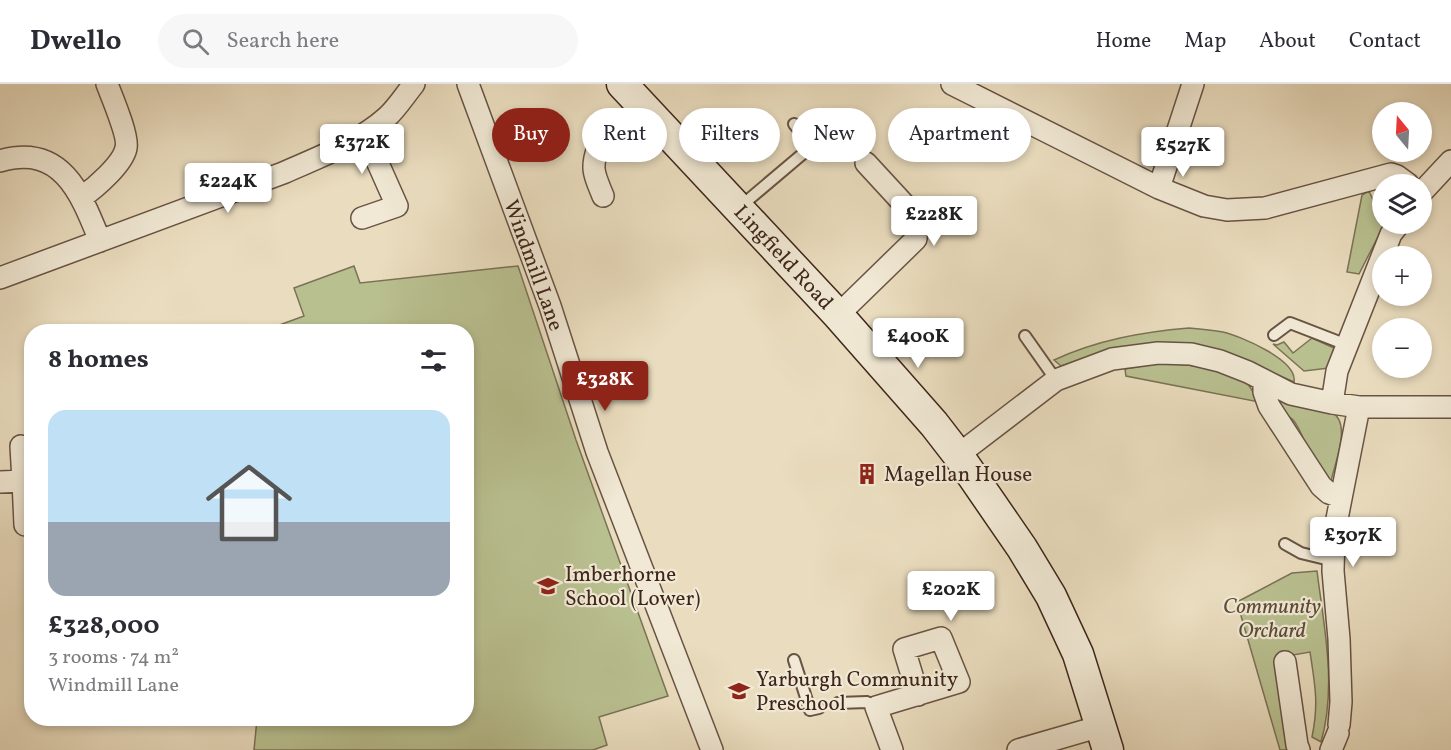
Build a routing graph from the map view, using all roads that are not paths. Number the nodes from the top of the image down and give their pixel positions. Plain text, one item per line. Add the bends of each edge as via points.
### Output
1 (107, 84) edge
2 (414, 84) edge
3 (468, 84) edge
4 (622, 84) edge
5 (952, 84) edge
6 (1187, 86) edge
7 (644, 108) edge
8 (667, 133) edge
9 (365, 134) junction
10 (0, 161) edge
11 (1451, 161) edge
12 (594, 162) edge
13 (793, 162) edge
14 (866, 163) dead end
15 (1372, 181) edge
16 (1432, 181) edge
17 (1159, 188) junction
18 (603, 196) dead end
19 (82, 198) junction
20 (738, 208) junction
21 (362, 218) dead end
22 (1391, 234) edge
23 (100, 241) junction
24 (0, 278) edge
25 (838, 315) junction
26 (1025, 336) dead end
27 (1274, 336) dead end
28 (1347, 345) junction
29 (1056, 380) junction
30 (1264, 382) junction
31 (1332, 403) junction
32 (1359, 407) junction
33 (1451, 407) edge
34 (21, 446) dead end
35 (958, 455) junction
36 (23, 481) junction
37 (0, 482) edge
38 (1340, 498) junction
39 (24, 503) edge
40 (1285, 544) dead end
41 (1334, 561) junction
42 (794, 660) dead end
43 (1285, 662) dead end
44 (918, 695) dead end
45 (838, 703) dead end
46 (876, 707) junction
47 (819, 708) dead end
48 (1336, 736) edge
49 (1104, 738) edge
50 (712, 750) edge
51 (892, 750) edge
52 (1018, 750) edge
53 (1299, 750) edge

1 - 19 street via 126,148 105,179
2 - 9 street via 388,116
3 - 50 street, Windmill Lane via 550,306 597,452
4 - 7 street, Lingfield Road
5 - 17 street
6 - 17 street
8 - 20 street, Lingfield Road
9 - 21 street via 397,206
9 - 23 street via 283,173
10 - 19 street via 23,157 48,163 64,173
11 - 16 street
12 - 18 street via 593,172
13 - 20 lane
14 - 25 street via 913,214 916,239
15 - 17 street via 1265,208 1227,210 1204,206
19 - 23 street
20 - 25 street, Lingfield Road
22 - 28 street
23 - 24 street
25 - 35 street, Lingfield Road
26 - 29 lane
27 - 28 lane via 1290,323
28 - 31 street via 1337,371
29 - 30 street via 1112,359 1158,353 1191,354 1220,361
29 - 35 street
30 - 31 street via 1291,394
30 - 38 street via 1269,406 1321,486
31 - 32 street
32 - 33 street
32 - 38 street
34 - 36 street
35 - 49 street, Lingfield Road via 1051,597 1078,654
36 - 37 street
36 - 39 street
38 - 41 street
40 - 41 lane via 1301,553
41 - 48 street via 1341,702
42 - 47 lane via 810,710
43 - 53 street
44 - 46 street
45 - 46 lane via 867,702
46 - 51 street
49 - 52 street

